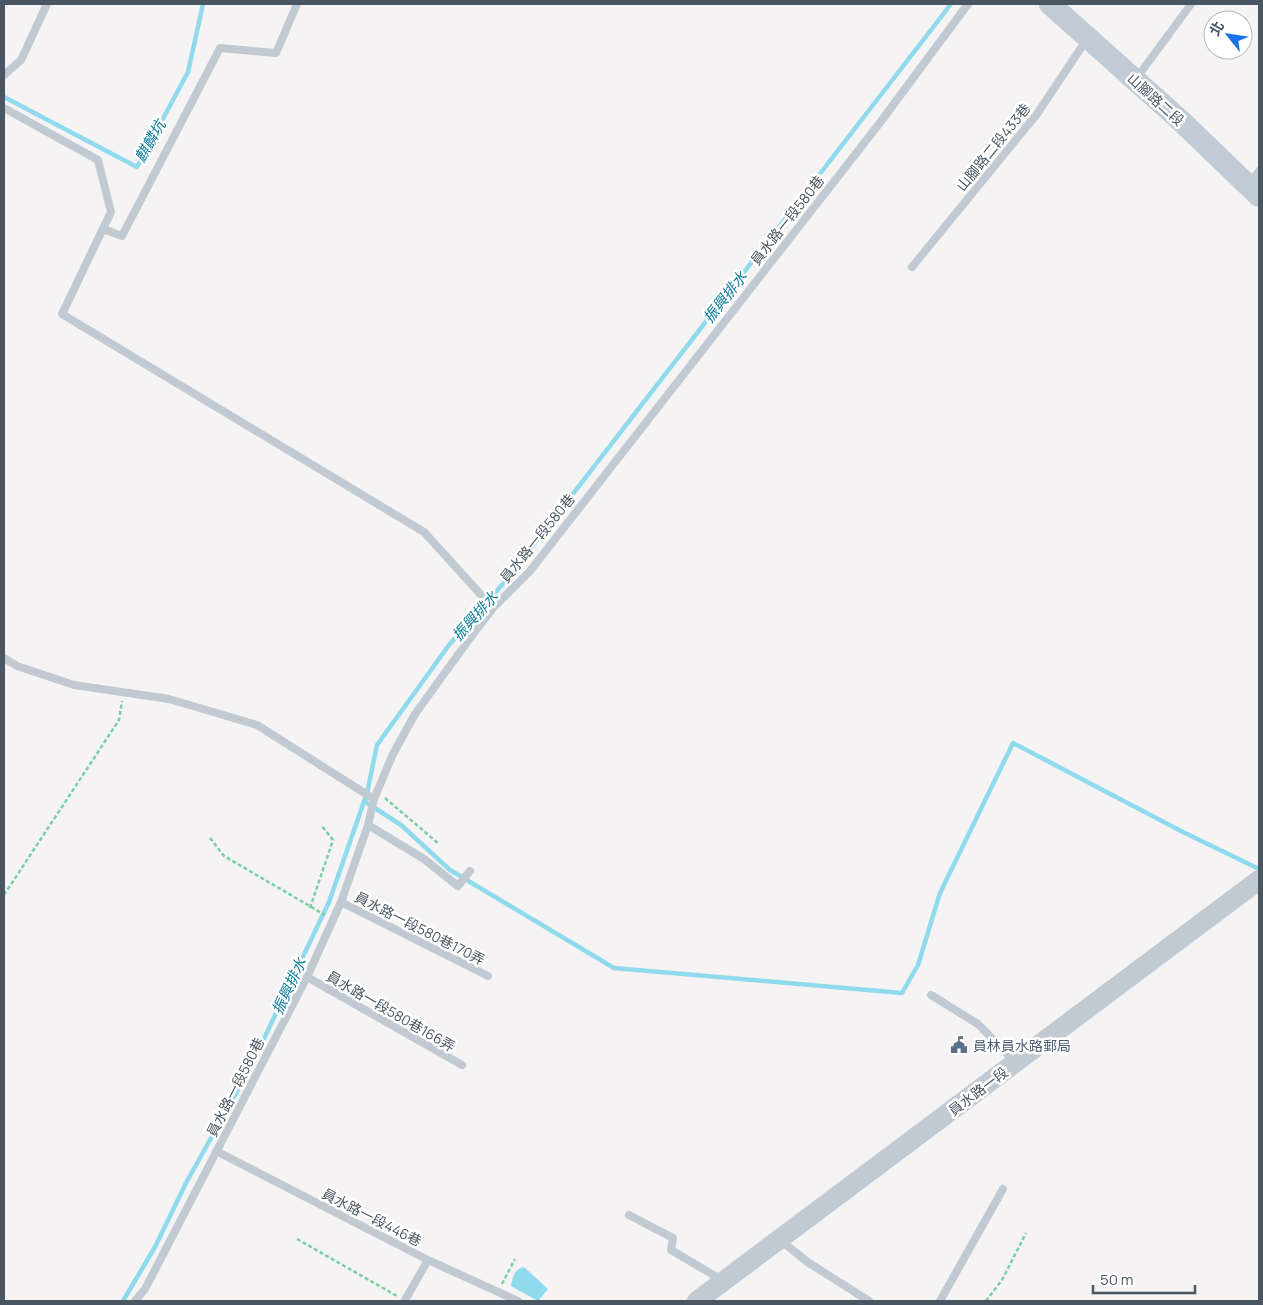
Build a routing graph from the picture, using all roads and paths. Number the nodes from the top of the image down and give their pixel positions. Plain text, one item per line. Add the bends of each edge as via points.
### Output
1 (46, 4) edge
2 (297, 4) edge
3 (968, 4) edge
4 (1050, 4) edge
5 (1190, 4) edge
6 (1087, 38) junction
7 (4, 75) edge
8 (1135, 80) junction
9 (4, 108) edge
10 (1256, 184) edge
11 (103, 229) junction
12 (912, 267) dead end
13 (493, 608) junction
14 (4, 658) edge
15 (124, 692) junction
16 (376, 795) junction
17 (368, 825) junction
18 (322, 826) dead end
19 (210, 838) dead end
20 (439, 844) dead end
21 (470, 871) dead end
22 (1259, 880) edge
23 (4, 895) edge
24 (341, 902) junction
25 (310, 908) junction
26 (334, 918) junction
27 (488, 976) dead end
28 (307, 977) junction
29 (932, 995) dead end
30 (1016, 1063) junction
31 (462, 1065) dead end
32 (216, 1151) junction
33 (1003, 1189) dead end
34 (628, 1216) dead end
35 (1026, 1233) dead end
36 (298, 1239) dead end
37 (779, 1239) junction
38 (515, 1259) dead end
39 (428, 1260) junction
40 (724, 1281) junction
41 (498, 1290) junction
42 (405, 1300) edge
43 (135, 1301) edge
44 (518, 1301) edge
45 (697, 1301) edge
46 (869, 1301) edge
47 (940, 1301) edge
48 (986, 1301) edge

1 - 7 lane via 21,60
2 - 11 lane via 276,53 220,48 122,236
3 - 13 lane, 員水路一段580巷 via 879,124 530,571
4 - 6 main road, 山腳路二段
5 - 8 lane
6 - 8 main road, 山腳路二段
6 - 12 lane, 山腳路二段433巷 via 1037,114
8 - 10 main road, 山腳路二段
9 - 11 lane via 98,160 111,212
11 - 13 lane via 62,314 424,532
13 - 16 lane, 員水路一段580巷 via 415,714
14 - 15 lane via 17,666 74,685
15 - 16 lane via 169,699 256,724
15 - 23 path via 119,720
16 - 17 lane, 員水路一段580巷
16 - 20 path
17 - 21 lane via 424,859 458,886
17 - 24 lane, 員水路一段580巷
18 - 25 path via 333,840
19 - 25 path via 224,856
22 - 30 street, 員水路一段
24 - 26 lane, 員水路一段580巷
24 - 27 lane, 員水路一段580巷170弄
25 - 26 path
26 - 28 lane, 員水路一段580巷
28 - 31 lane, 員水路一段580巷166弄
28 - 32 lane, 員水路一段580巷
29 - 30 lane via 978,1024
30 - 37 street, 員水路一段
32 - 39 lane, 員水路一段446巷
32 - 43 lane, 員水路一段580巷 via 145,1289
33 - 47 lane
34 - 40 lane via 673,1238 671,1250
35 - 48 path via 1002,1280
36 - 42 path
37 - 40 street, 員水路一段
37 - 46 lane via 809,1263
38 - 41 path
39 - 41 lane, 員水路一段446巷
39 - 42 lane
40 - 45 street, 員水路一段
41 - 44 lane, 員水路一段446巷

